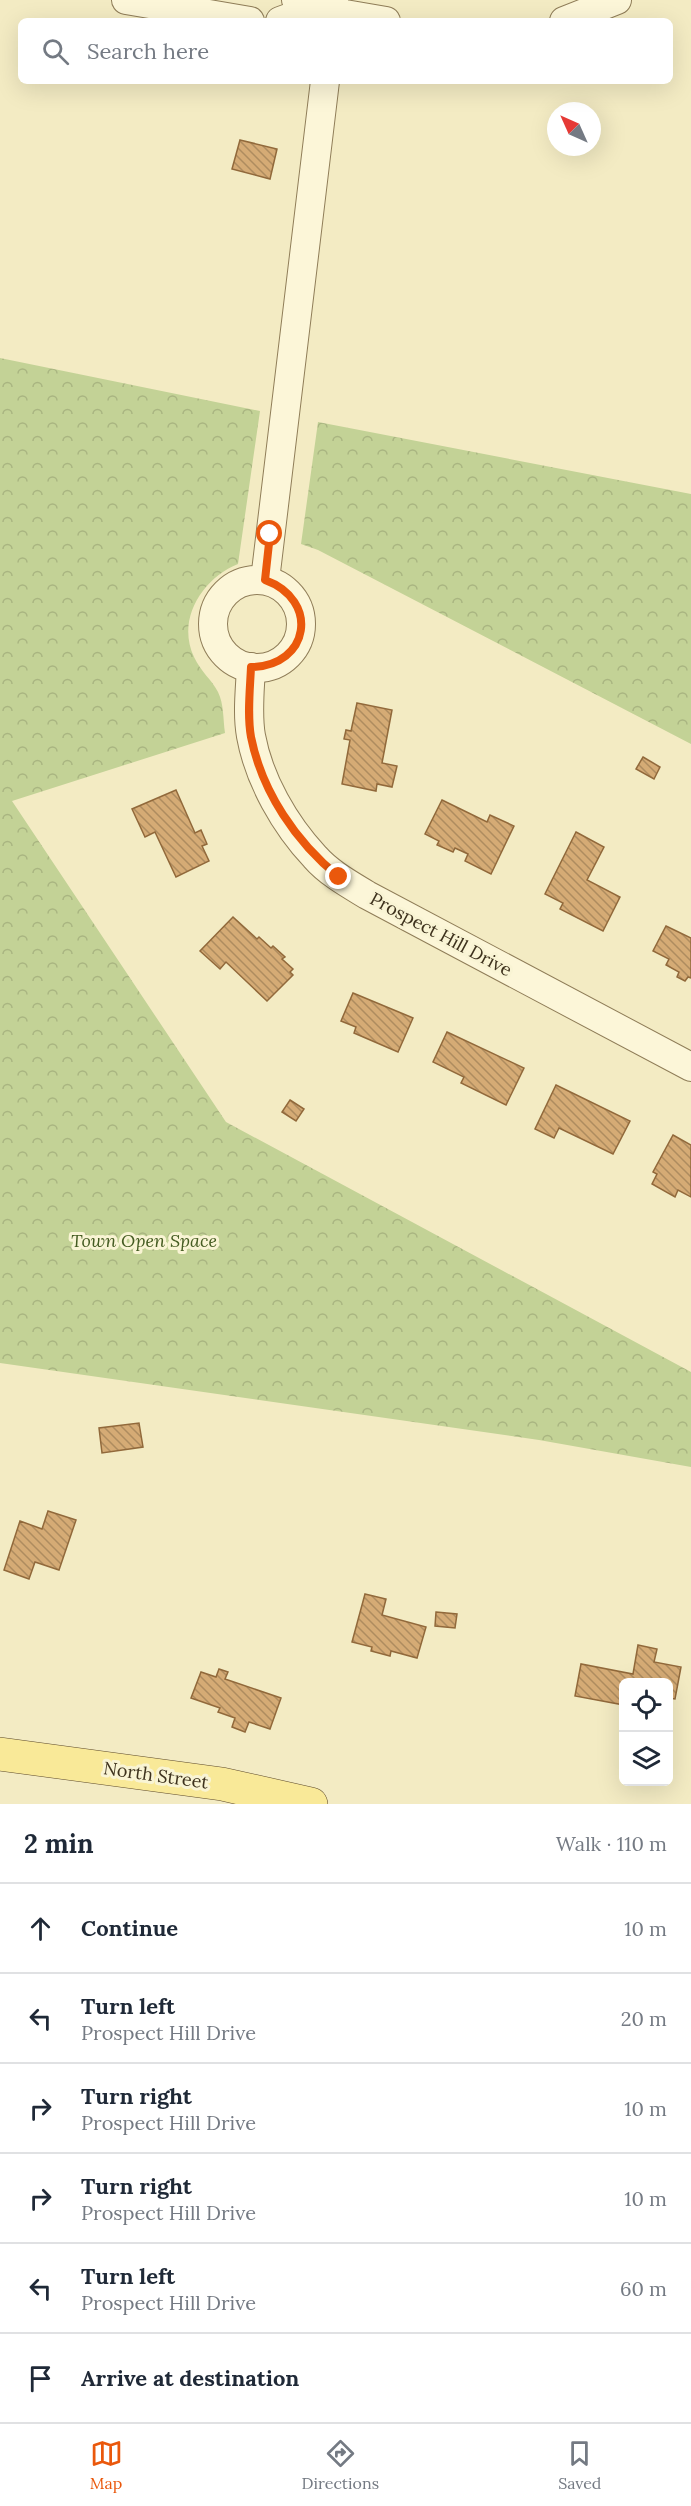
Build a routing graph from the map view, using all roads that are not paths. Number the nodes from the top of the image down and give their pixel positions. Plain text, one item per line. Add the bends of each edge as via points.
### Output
1 (126, 0) edge
2 (617, 0) edge
3 (322, 8) edge
4 (232, 18) edge
5 (290, 18) edge
6 (371, 18) edge
7 (572, 18) edge
8 (324, 84) edge
9 (265, 580) junction
10 (251, 667) junction
11 (691, 1067) edge
12 (0, 1754) edge
13 (311, 1804) edge

1 - 4 street
2 - 7 street
3 - 5 street
3 - 6 street
8 - 9 street
9 - 10 street via 291,595 299,608 301,630 292,651 281,661 267,667
9 - 10 street via 237,585 218,604 214,617 214,631 227,655
10 - 11 street, Prospect Hill Drive via 251,735 260,769 274,799 315,858 367,895
12 - 13 main road, North Street via 222,1784

